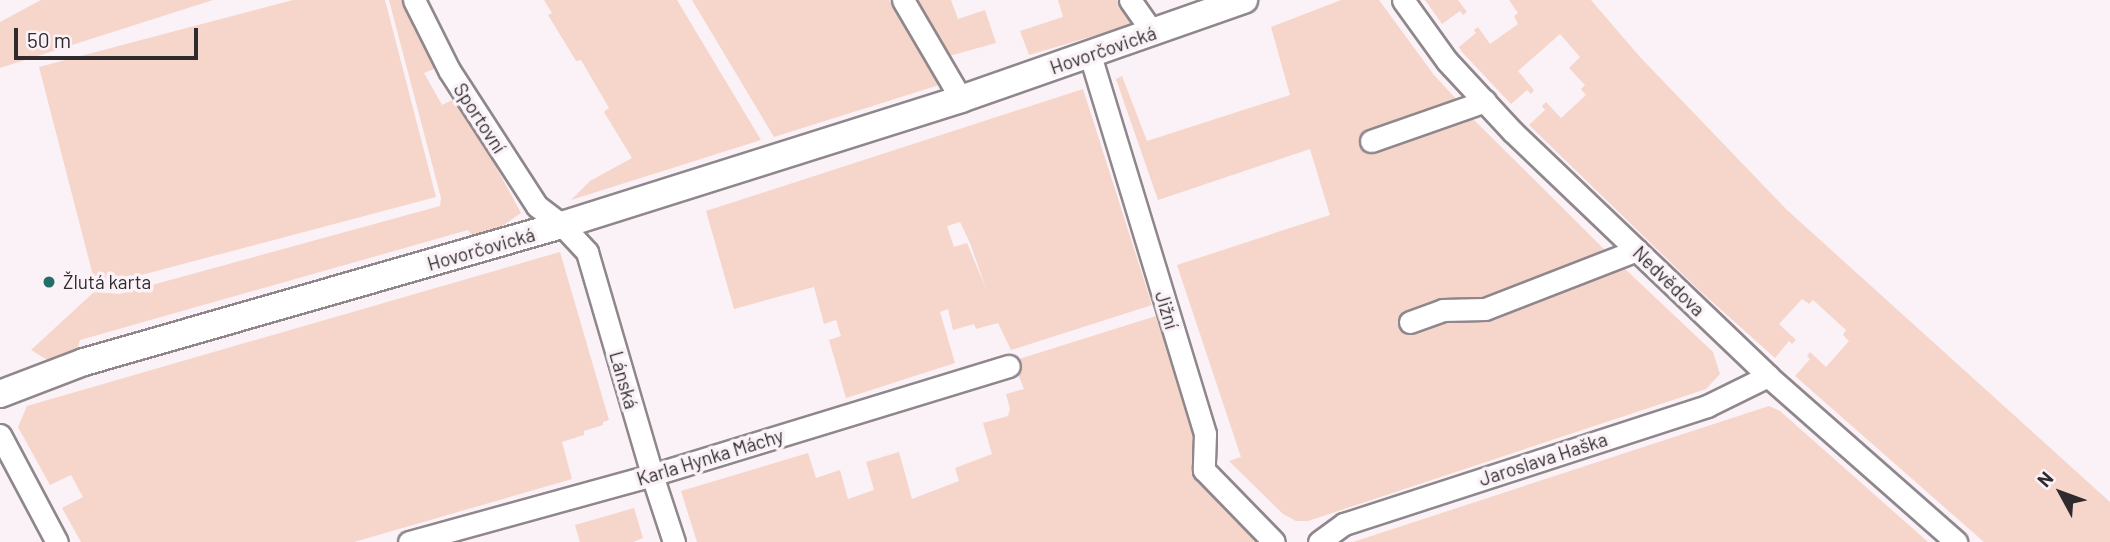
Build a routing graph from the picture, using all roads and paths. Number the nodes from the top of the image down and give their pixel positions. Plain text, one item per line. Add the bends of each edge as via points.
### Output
1 (414, 0) edge
2 (903, 0) edge
3 (1130, 0) edge
4 (1244, 0) edge
5 (1403, 0) edge
6 (1153, 33) junction
7 (1090, 55) junction
8 (961, 99) junction
9 (1485, 101) junction
10 (1370, 141) dead end
11 (562, 225) junction
12 (1637, 250) junction
13 (1410, 322) dead end
14 (1010, 366) dead end
15 (1769, 376) junction
16 (0, 394) edge
17 (0, 435) edge
18 (652, 475) junction
19 (57, 542) edge
20 (409, 542) edge
21 (674, 542) edge
22 (1274, 542) edge
23 (1319, 542) edge
24 (1956, 542) edge

1 - 11 street, Sportovní via 449,70 537,206
2 - 8 street
3 - 6 street
4 - 6 street, Hovorčovická
5 - 9 street, Nedvědova via 1447,61
6 - 7 street, Hovorčovická
7 - 8 street, Hovorčovická
7 - 22 street, Jižní via 1205,433 1204,470
8 - 11 street, Hovorčovická
9 - 10 street
9 - 12 street, Nedvědova
11 - 16 street, Hovorčovická via 84,362
11 - 18 street, Lánská via 587,252
12 - 13 street via 1485,309 1443,310
12 - 15 street, Nedvědova
14 - 18 street, Karla Hynka Máchy
15 - 23 street, Jaroslava Haška via 1707,406 1343,524
15 - 24 street, Nedvědova
17 - 19 street
18 - 20 street, Karla Hynka Máchy
18 - 21 street, Lánská

